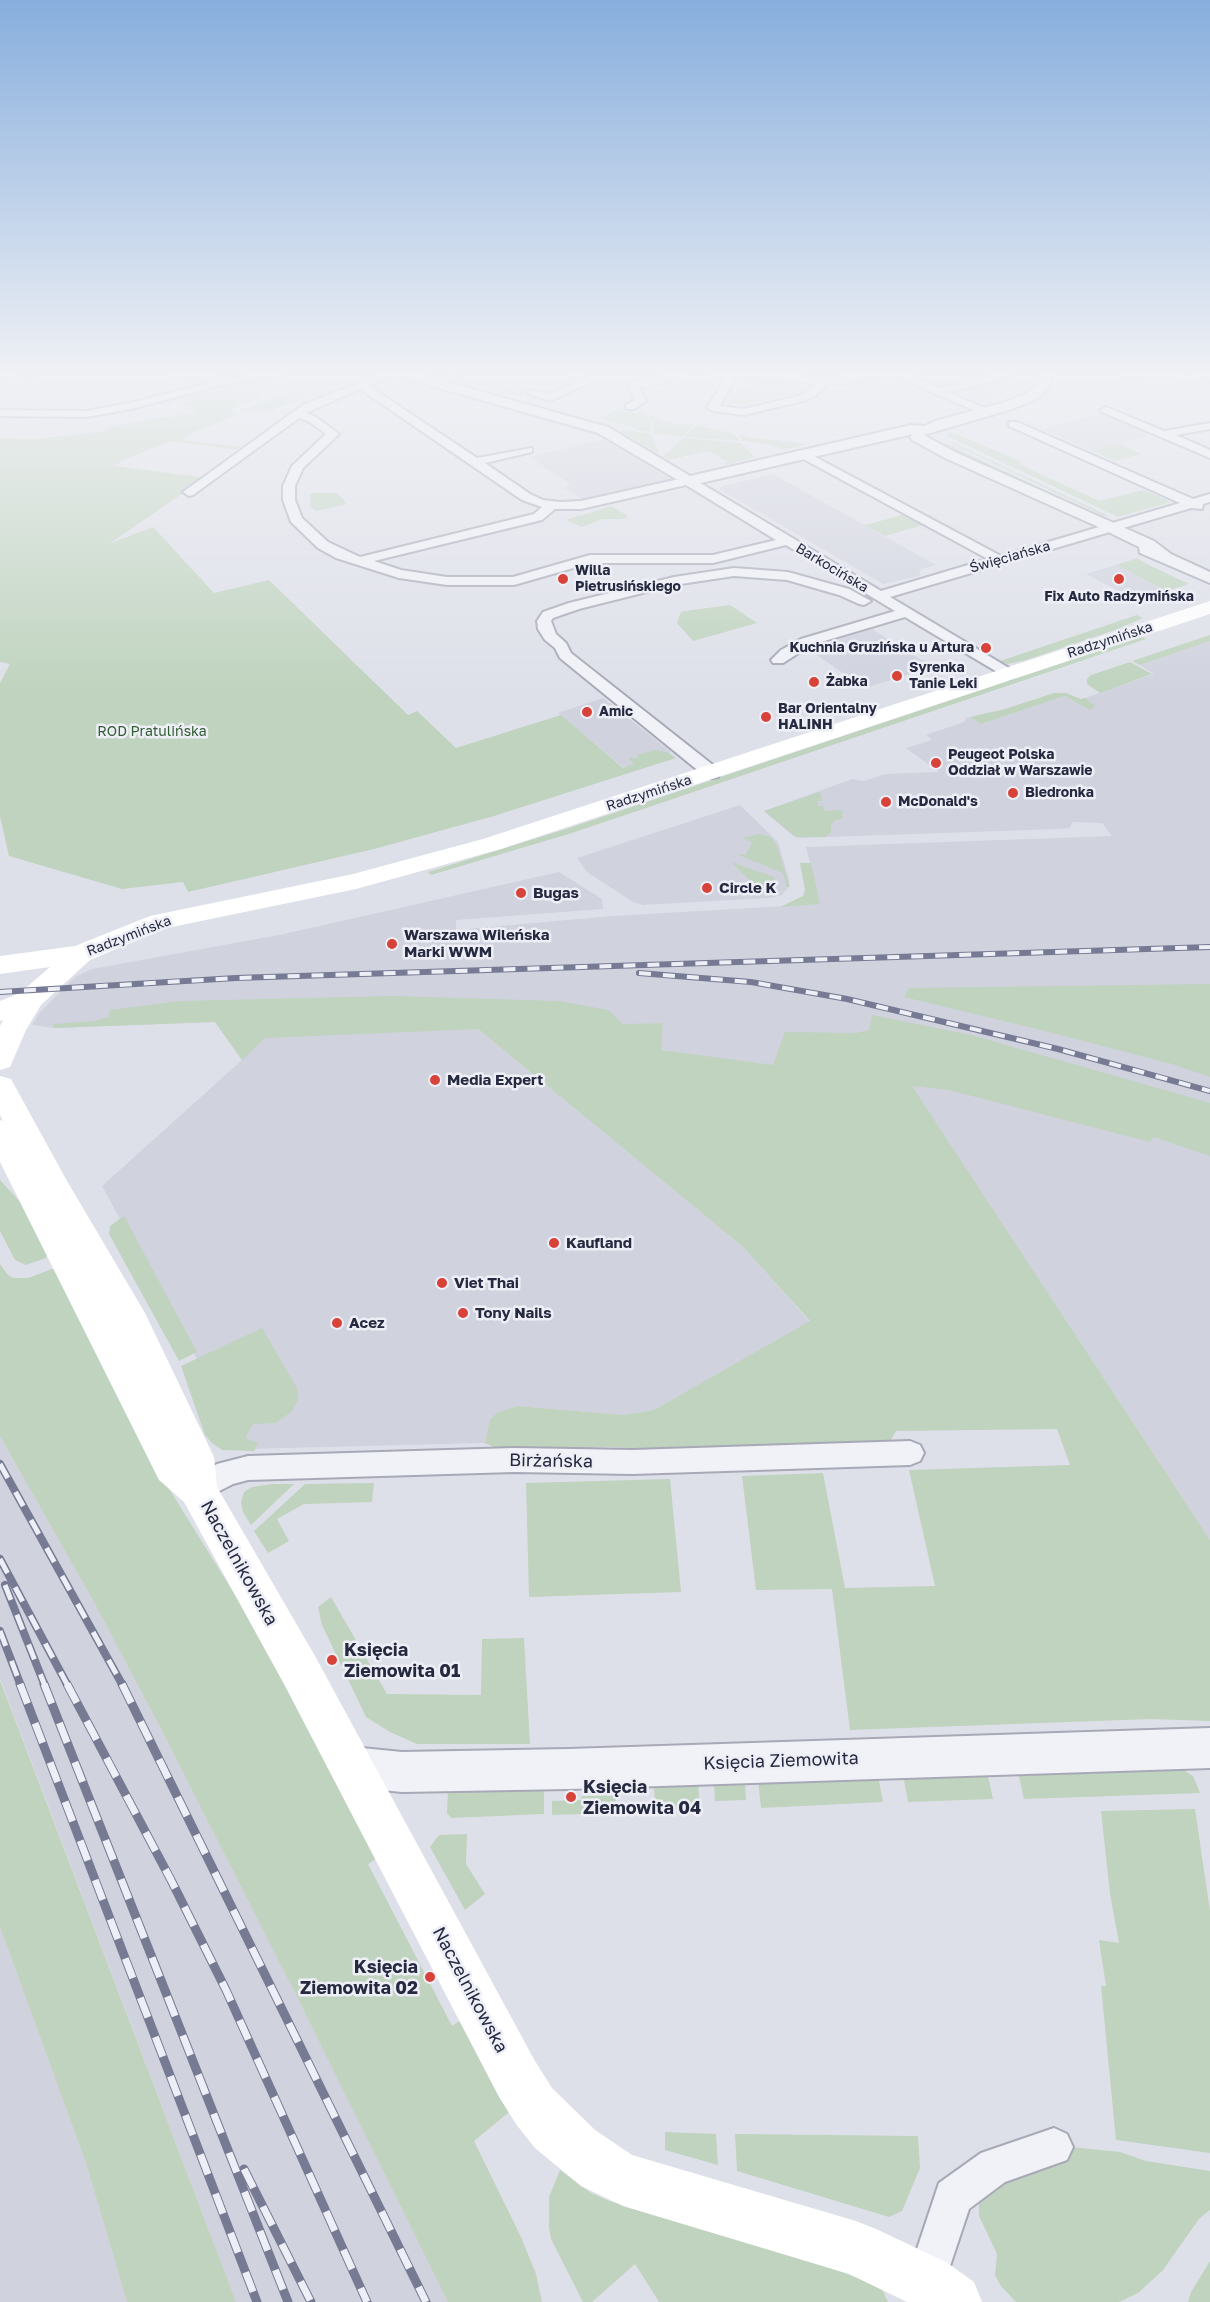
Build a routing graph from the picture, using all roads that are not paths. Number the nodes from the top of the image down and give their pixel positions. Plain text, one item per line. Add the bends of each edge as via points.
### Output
1 (209, 478) edge
2 (291, 478) edge
3 (498, 478) edge
4 (684, 478) edge
5 (698, 478) edge
6 (847, 478) edge
7 (1003, 478) edge
8 (1135, 478) edge
9 (688, 481) junction
10 (189, 492) dead end
11 (1210, 498) edge
12 (1192, 504) junction
13 (552, 505) junction
14 (1210, 512) edge
15 (1107, 529) junction
16 (787, 541) junction
17 (999, 560) junction
18 (359, 561) junction
19 (1210, 578) edge
20 (878, 596) junction
21 (1210, 607) edge
22 (907, 612) junction
23 (891, 617) junction
24 (1210, 625) edge
25 (778, 660) dead end
26 (1009, 674) junction
27 (712, 773) junction
28 (166, 919) junction
29 (0, 944) edge
30 (81, 954) junction
31 (0, 965) edge
32 (4, 1026) edge
33 (0, 1060) edge
34 (0, 1086) edge
35 (0, 1131) edge
36 (910, 1453) dead end
37 (198, 1490) junction
38 (1209, 1754) edge
39 (352, 1767) junction
40 (1054, 2147) dead end
41 (940, 2292) edge

1 - 10 street
2 - 18 street via 290,504 296,519 323,545
3 - 13 street via 526,497
4 - 9 street, Barkocińska
5 - 9 street
6 - 17 street
7 - 15 street
8 - 12 street
9 - 13 street via 593,503
9 - 16 street, Barkocińska
11 - 12 street, Święciańska
12 - 14 street
12 - 15 street, Święciańska
13 - 18 street via 538,517
15 - 17 street, Święciańska
15 - 19 street
16 - 18 street via 713,559 590,559 523,579 488,582 412,578
16 - 20 street, Barkocińska
17 - 20 street, Święciańska
20 - 22 street, Barkocińska
21 - 26 main road, Radzymińska
22 - 23 street
22 - 26 street, Barkocińska
23 - 25 street via 806,642
23 - 27 street via 852,595 768,573 724,573 674,581 548,615 545,629 565,655
24 - 30 main road, Radzymińska via 478,870 218,932
26 - 27 main road, Radzymińska
27 - 28 main road, Radzymińska via 425,863
28 - 29 main road
28 - 30 main road, Radzymińska
30 - 31 main road
30 - 32 main road, Radzymińska
32 - 33 main road
34 - 37 main road, Naczelnikowska via 133,1323 195,1457
35 - 37 main road, Naczelnikowska via 173,1468
36 - 37 street, Birżańska via 248,1468 227,1473
37 - 39 main road, Naczelnikowska
38 - 39 street, Księcia Ziemowita via 402,1772
39 - 41 main road, Naczelnikowska via 517,2079 534,2106 576,2149 623,2178 856,2249
40 - 41 street via 994,2166 953,2197

